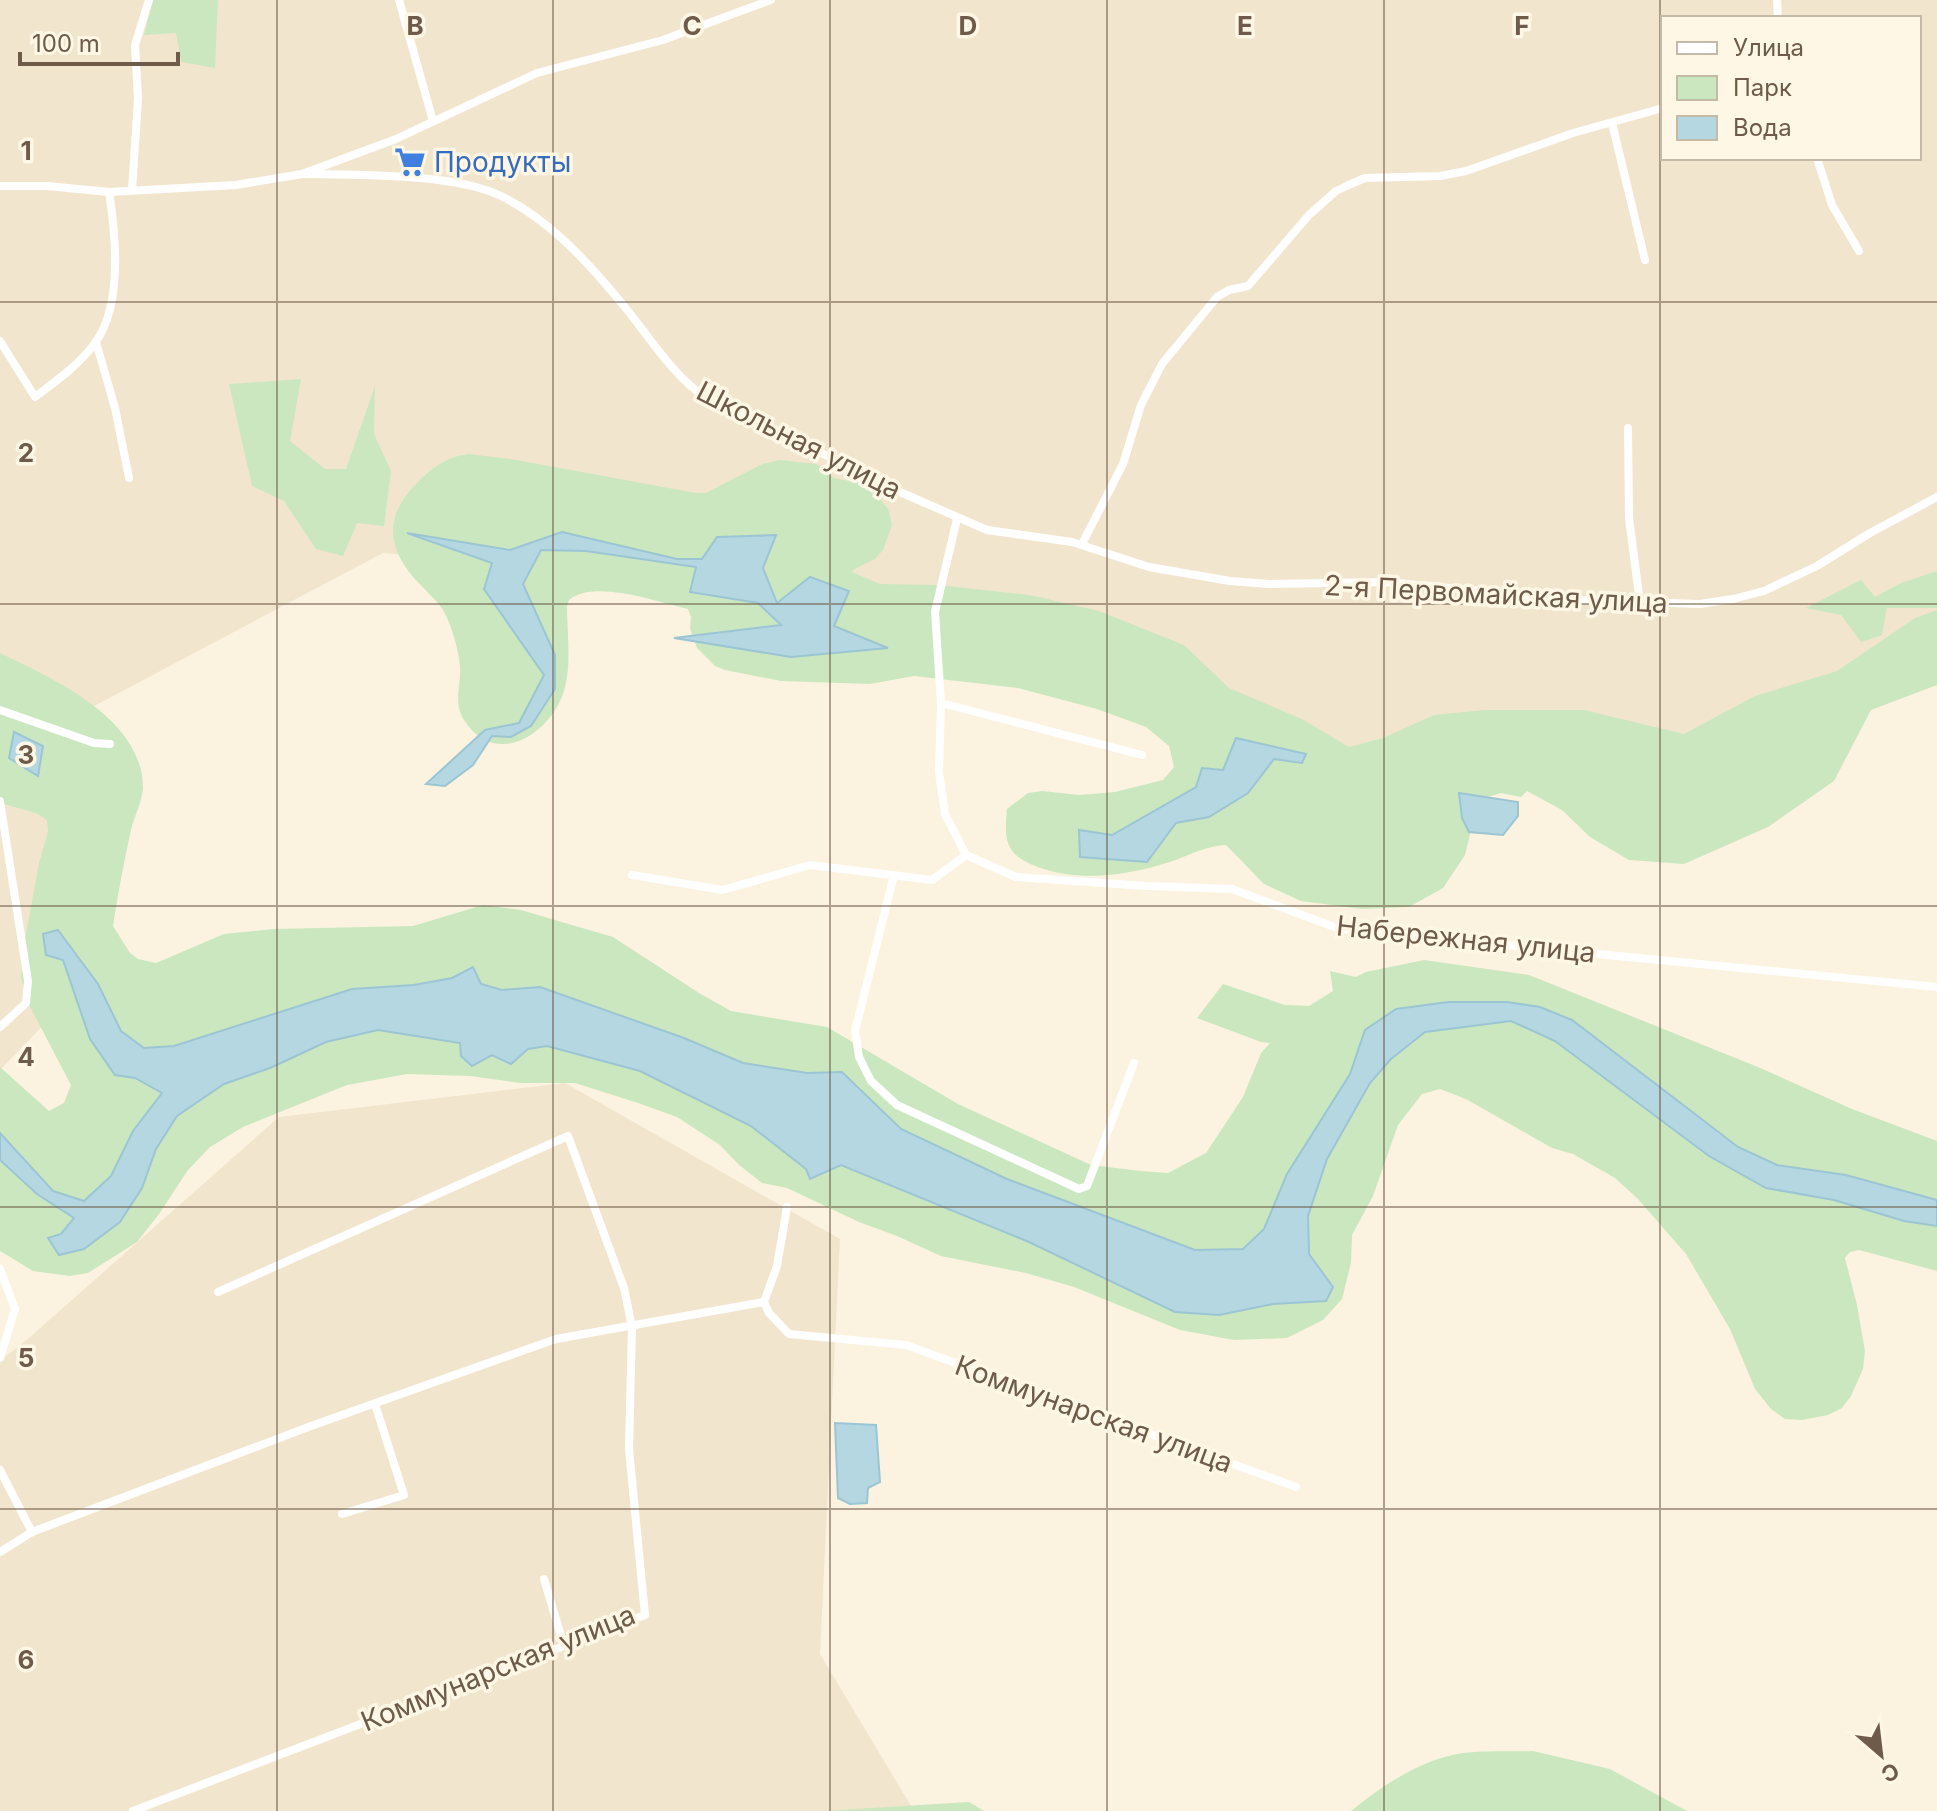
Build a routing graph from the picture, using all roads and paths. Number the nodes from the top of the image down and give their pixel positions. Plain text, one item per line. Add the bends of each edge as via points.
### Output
1 (149, 0) edge
2 (399, 0) edge
3 (746, 0) edge
4 (771, 0) edge
5 (743, 11) junction
6 (1661, 109) edge
7 (433, 121) junction
8 (1612, 123) junction
9 (1818, 160) edge
10 (302, 174) junction
11 (0, 186) edge
12 (132, 190) junction
13 (109, 192) junction
14 (1859, 251) dead end
15 (1645, 260) dead end
16 (0, 341) edge
17 (96, 342) junction
18 (1628, 428) dead end
19 (129, 478) dead end
20 (1937, 497) edge
21 (957, 519) junction
22 (987, 530) joint
23 (1082, 544) junction
24 (1640, 603) junction
25 (941, 703) junction
26 (0, 710) edge
27 (110, 744) dead end
28 (1142, 755) dead end
29 (0, 801) edge
30 (966, 855) junction
31 (632, 875) dead end
32 (894, 875) junction
33 (1937, 987) edge
34 (0, 1027) edge
35 (1134, 1063) dead end
36 (787, 1207) dead end
37 (0, 1269) edge
38 (218, 1292) dead end
39 (764, 1302) junction
40 (632, 1327) junction
41 (0, 1358) edge
42 (375, 1404) junction
43 (0, 1470) edge
44 (1296, 1487) dead end
45 (342, 1514) dead end
46 (32, 1532) junction
47 (0, 1552) edge
48 (544, 1579) dead end
49 (564, 1646) junction
50 (133, 1811) edge

1 - 12 street via 135,45 138,98
2 - 7 street
3 - 5 street
4 - 5 street, Школьная улица
5 - 7 street, Школьная улица via 663,40 537,73
6 - 8 street
7 - 10 street, Школьная улица
8 - 15 street
8 - 23 street via 1466,171 1365,178 1336,191 1248,286 1217,297 1162,364 1141,405 1123,464
9 - 14 street via 1832,205
10 - 12 street, Школьная улица via 236,185
10 - 21 street, Школьная улица via 477,187 523,208 583,259 680,379 698,392
11 - 13 street, Школьная улица
12 - 13 street, Школьная улица
13 - 17 street via 116,232 112,297
16 - 17 street via 35,397
17 - 19 street
18 - 24 street via 1629,518
20 - 24 street, 2-я Первомайская улица via 1764,591 1700,604
21 - 22 street, Школьная улица
21 - 25 street via 935,612
22 - 23 street, 2-я Первомайская улица
23 - 24 street, 2-я Первомайская улица via 1149,567 1230,581 1386,582
25 - 28 street
25 - 30 street via 939,772 945,814
26 - 27 street
29 - 34 street via 28,981 26,1003
30 - 32 street via 932,880
30 - 33 street, Набережная улица via 1016,877 1232,889 1340,929
31 - 32 street via 723,890 810,865
32 - 35 street via 855,1031 859,1057 871,1081 897,1105 1079,1189 1087,1186
36 - 39 street via 777,1266
37 - 41 street via 15,1309
38 - 40 street, Коммунарская улица via 568,1136 624,1288
39 - 40 street
39 - 44 street, Коммунарская улица via 789,1334 906,1345
40 - 42 street via 556,1339
40 - 49 street, Коммунарская улица via 629,1449 645,1615
42 - 45 street via 404,1495
42 - 46 street
43 - 46 street
46 - 47 street
48 - 49 street
49 - 50 street, Коммунарская улица

